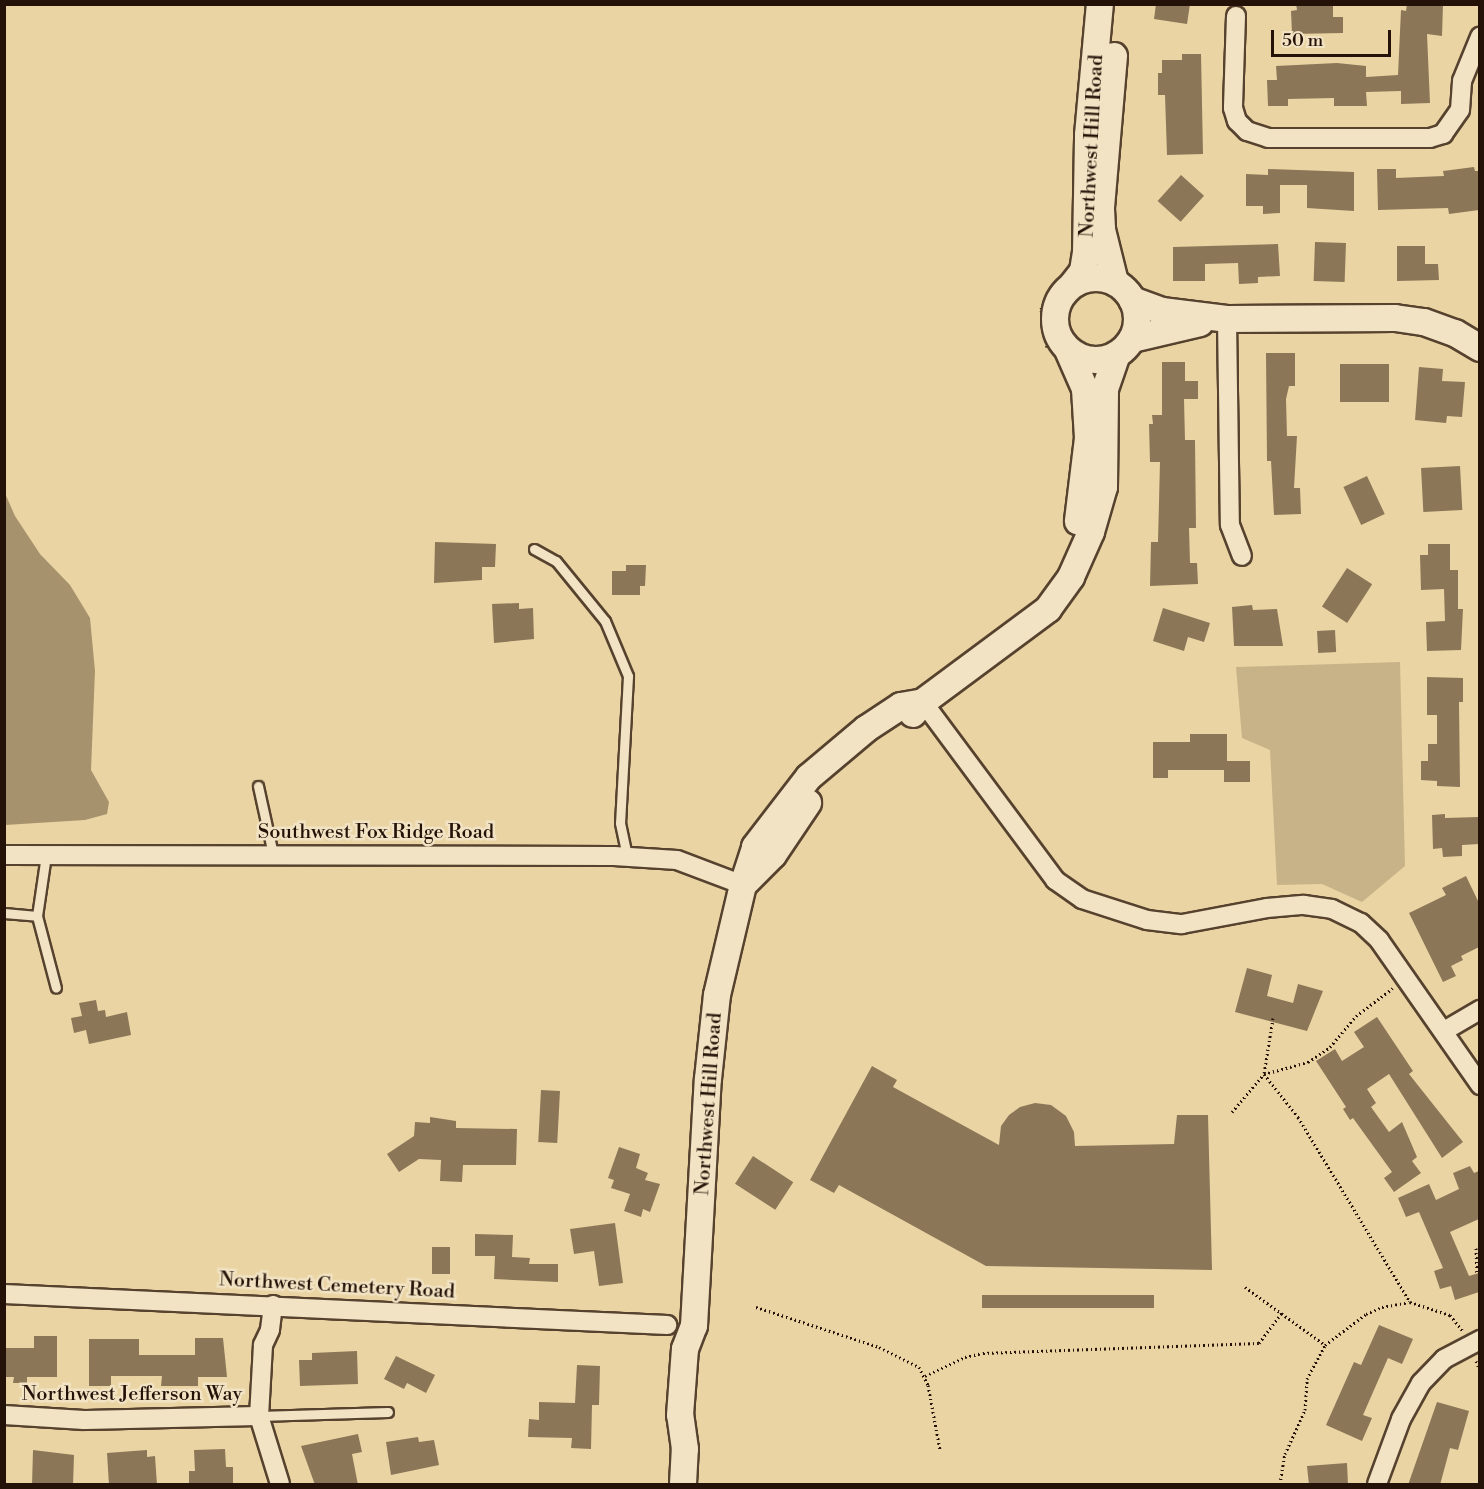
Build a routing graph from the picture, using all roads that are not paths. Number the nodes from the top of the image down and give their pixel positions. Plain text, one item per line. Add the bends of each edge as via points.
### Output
1 (1100, 4) edge
2 (1118, 4) edge
3 (1236, 16) dead end
4 (1479, 37) edge
5 (1063, 283) junction
6 (1124, 291) junction
7 (1227, 319) junction
8 (1125, 347) junction
9 (1479, 348) edge
10 (1058, 350) junction
11 (534, 549) dead end
12 (1242, 556) dead end
13 (1008, 643) junction
14 (923, 702) junction
15 (258, 786) dead end
16 (273, 854) junction
17 (4, 855) edge
18 (46, 855) junction
19 (627, 856) junction
20 (743, 885) junction
21 (4, 913) edge
22 (37, 916) junction
23 (56, 988) dead end
24 (1479, 1010) edge
25 (1443, 1031) junction
26 (1479, 1084) edge
27 (4, 1294) edge
28 (273, 1305) junction
29 (667, 1325) dead end
30 (1475, 1342) edge
31 (388, 1413) dead end
32 (4, 1415) edge
33 (259, 1416) junction
34 (280, 1485) edge
35 (683, 1485) edge
36 (1377, 1485) edge

1 - 5 main road, Northwest Hill Road via 1088,135 1086,253 1083,271
2 - 6 main road, Northwest Hill Road via 1101,209 1104,241
3 - 4 street via 1233,108 1247,131 1268,138 1430,138 1443,134 1460,110 1462,81
5 - 6 main road via 1094,278
5 - 10 main road via 1054,316
6 - 7 main road via 1162,311
6 - 8 main road via 1137,326
7 - 8 main road
7 - 9 main road via 1395,318 1424,322 1455,333
7 - 12 street via 1230,525
8 - 10 main road via 1092,360
8 - 13 main road via 1105,389 1104,487 1091,532 1071,577 1048,609
10 - 13 main road via 1085,389 1088,438 1079,515 1056,569
11 - 19 lane via 556,561 605,621 628,676 620,823
13 - 14 main road
14 - 20 main road via 910,718 859,754 822,788 773,855
14 - 25 street via 1055,880 1082,899 1147,920 1182,924 1304,904 1332,909 1361,923 1379,940
15 - 16 lane
16 - 18 street, Southwest Fox Ridge Road
16 - 19 street, Southwest Fox Ridge Road
17 - 18 street, Southwest Fox Ridge Road
18 - 22 lane
19 - 20 street, Southwest Fox Ridge Road via 677,860
20 - 35 main road, Northwest Hill Road via 717,995 694,1326 702,1349 698,1419 686,1449
21 - 22 lane
22 - 23 lane
24 - 25 street
25 - 26 street
27 - 28 street, Northwest Cemetery Road
28 - 29 street, Northwest Cemetery Road
28 - 33 street via 264,1345
30 - 36 street via 1444,1359 1421,1383 1401,1419
31 - 33 lane
32 - 33 street, Northwest Jefferson Way via 84,1420
33 - 34 street

